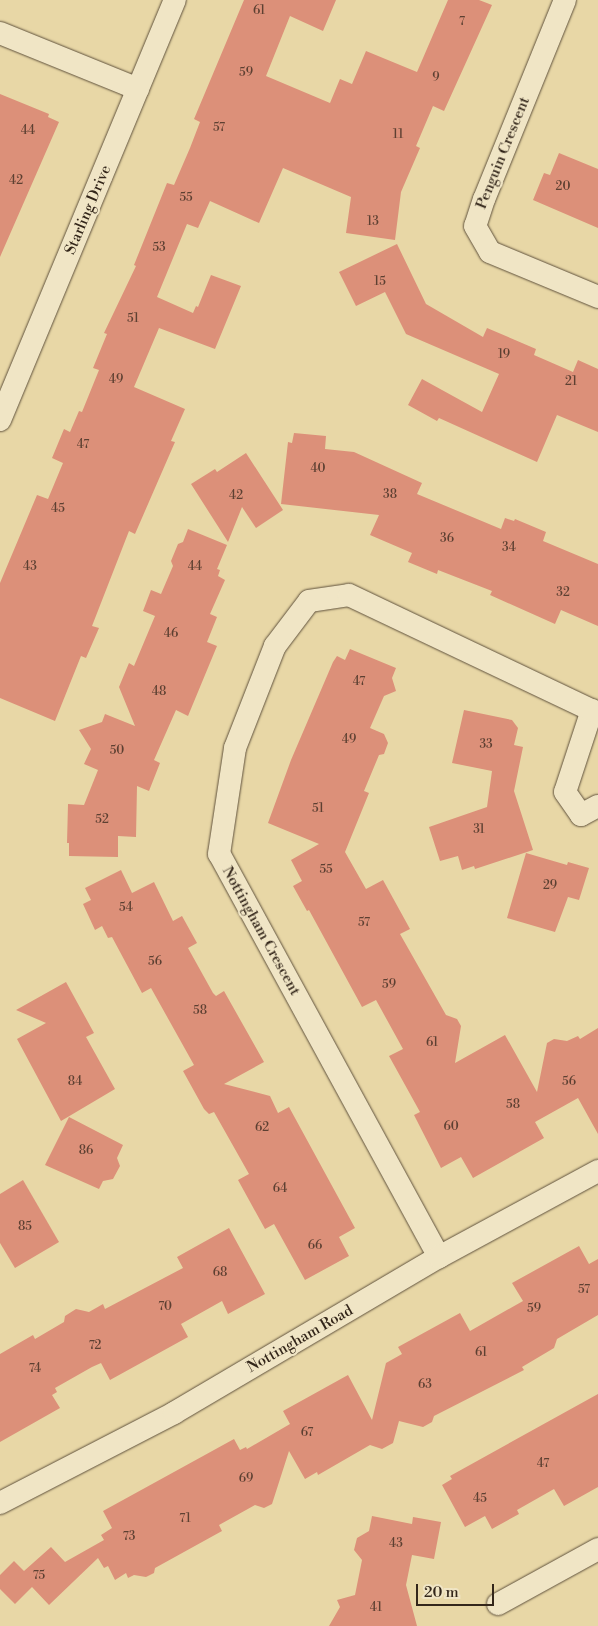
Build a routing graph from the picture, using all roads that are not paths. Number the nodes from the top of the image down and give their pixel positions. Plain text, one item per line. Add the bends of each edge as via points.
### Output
1 (175, 0) edge
2 (565, 0) edge
3 (0, 33) edge
4 (138, 89) junction
5 (598, 297) edge
6 (0, 420) edge
7 (595, 712) edge
8 (598, 806) edge
9 (598, 1171) edge
10 (439, 1257) junction
11 (0, 1503) edge
12 (598, 1549) edge
13 (498, 1604) dead end

1 - 4 street, Starling Drive
2 - 5 street, Penguin Crescent via 475,226 490,252
3 - 4 street
4 - 6 street, Starling Drive
7 - 8 street, Nottingham Crescent via 565,792 581,815
7 - 10 street, Nottingham Crescent via 349,595 309,601 275,646 235,748 219,854
9 - 10 street, Nottingham Road
10 - 11 street, Nottingham Road via 174,1413
12 - 13 street

